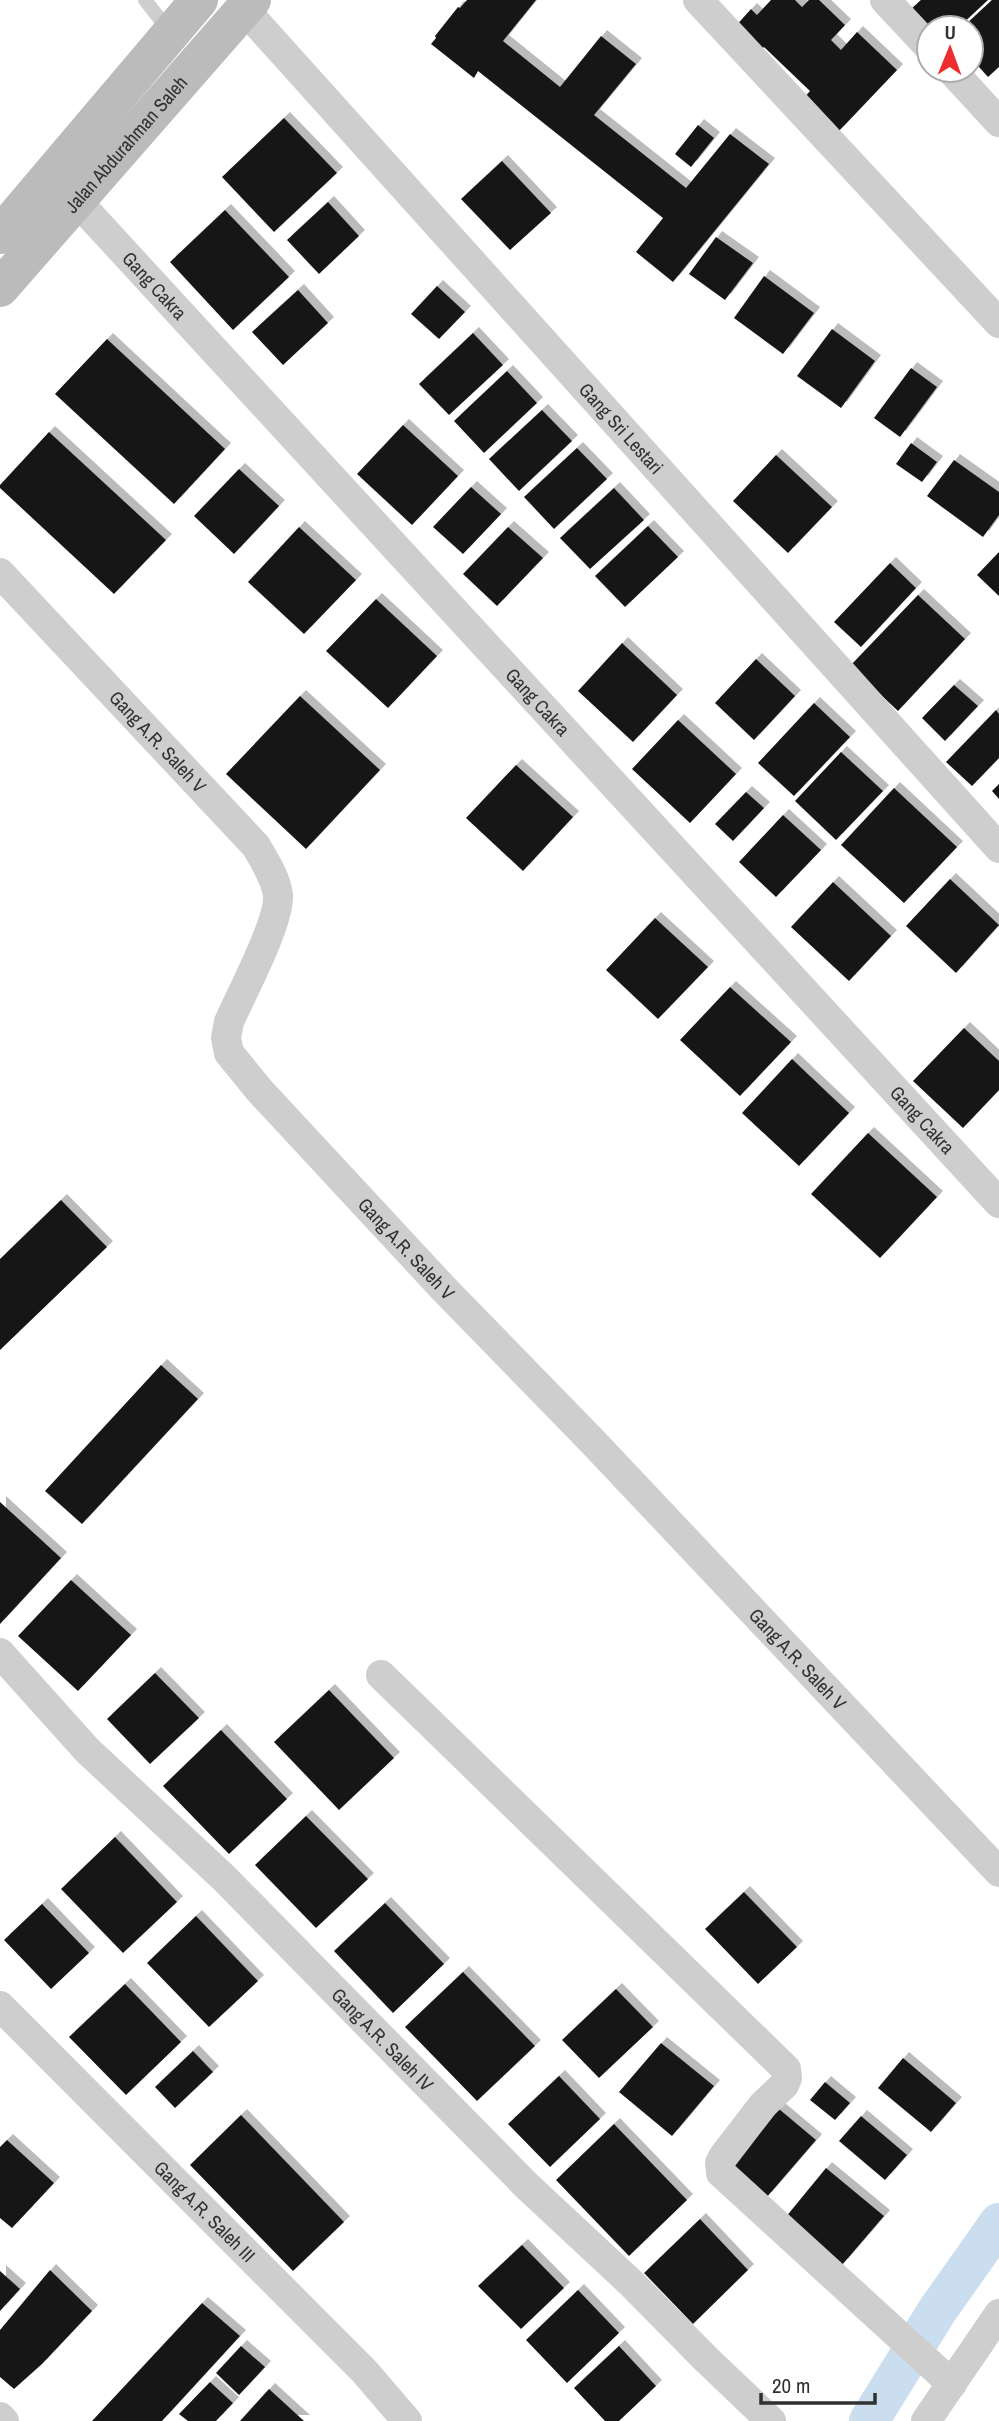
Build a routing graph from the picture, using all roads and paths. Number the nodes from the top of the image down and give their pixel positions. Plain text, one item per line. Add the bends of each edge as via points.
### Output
1 (145, 0) edge
2 (199, 0) edge
3 (698, 0) edge
4 (885, 0) edge
5 (248, 4) edge
6 (915, 32) edge
7 (171, 33) junction
8 (964, 84) edge
9 (999, 122) edge
10 (76, 201) junction
11 (0, 235) edge
12 (0, 288) edge
13 (999, 323) edge
14 (0, 573) edge
15 (999, 848) edge
16 (999, 1203) edge
17 (0, 1653) edge
18 (381, 1675) dead end
19 (999, 1872) edge
20 (0, 2006) edge
21 (996, 2325) edge
22 (944, 2376) junction
23 (0, 2417) edge
24 (4, 2421) edge
25 (407, 2421) edge
26 (771, 2421) edge
27 (926, 2421) edge

1 - 7 lane
2 - 7 street, Jalan Abdurahman Saleh
3 - 13 street
4 - 6 street
5 - 10 street, Jalan Abdurahman Saleh
5 - 15 street, Gang Sri Lestari
7 - 11 street, Jalan Abdurahman Saleh
8 - 9 street
10 - 12 street, Jalan Abdurahman Saleh
10 - 16 street, Gang Cakra
14 - 19 street, Gang A.R. Saleh V via 256,846 268,867 278,895 275,918 229,1022 229,1053 443,1288
17 - 26 street, Gang A.R. Saleh IV via 87,1750 224,1878 527,2186
18 - 22 street via 786,2069 784,2085 723,2157 720,2173
20 - 25 street, Gang A.R. Saleh III via 365,2372
21 - 22 street
22 - 27 street
23 - 24 street

